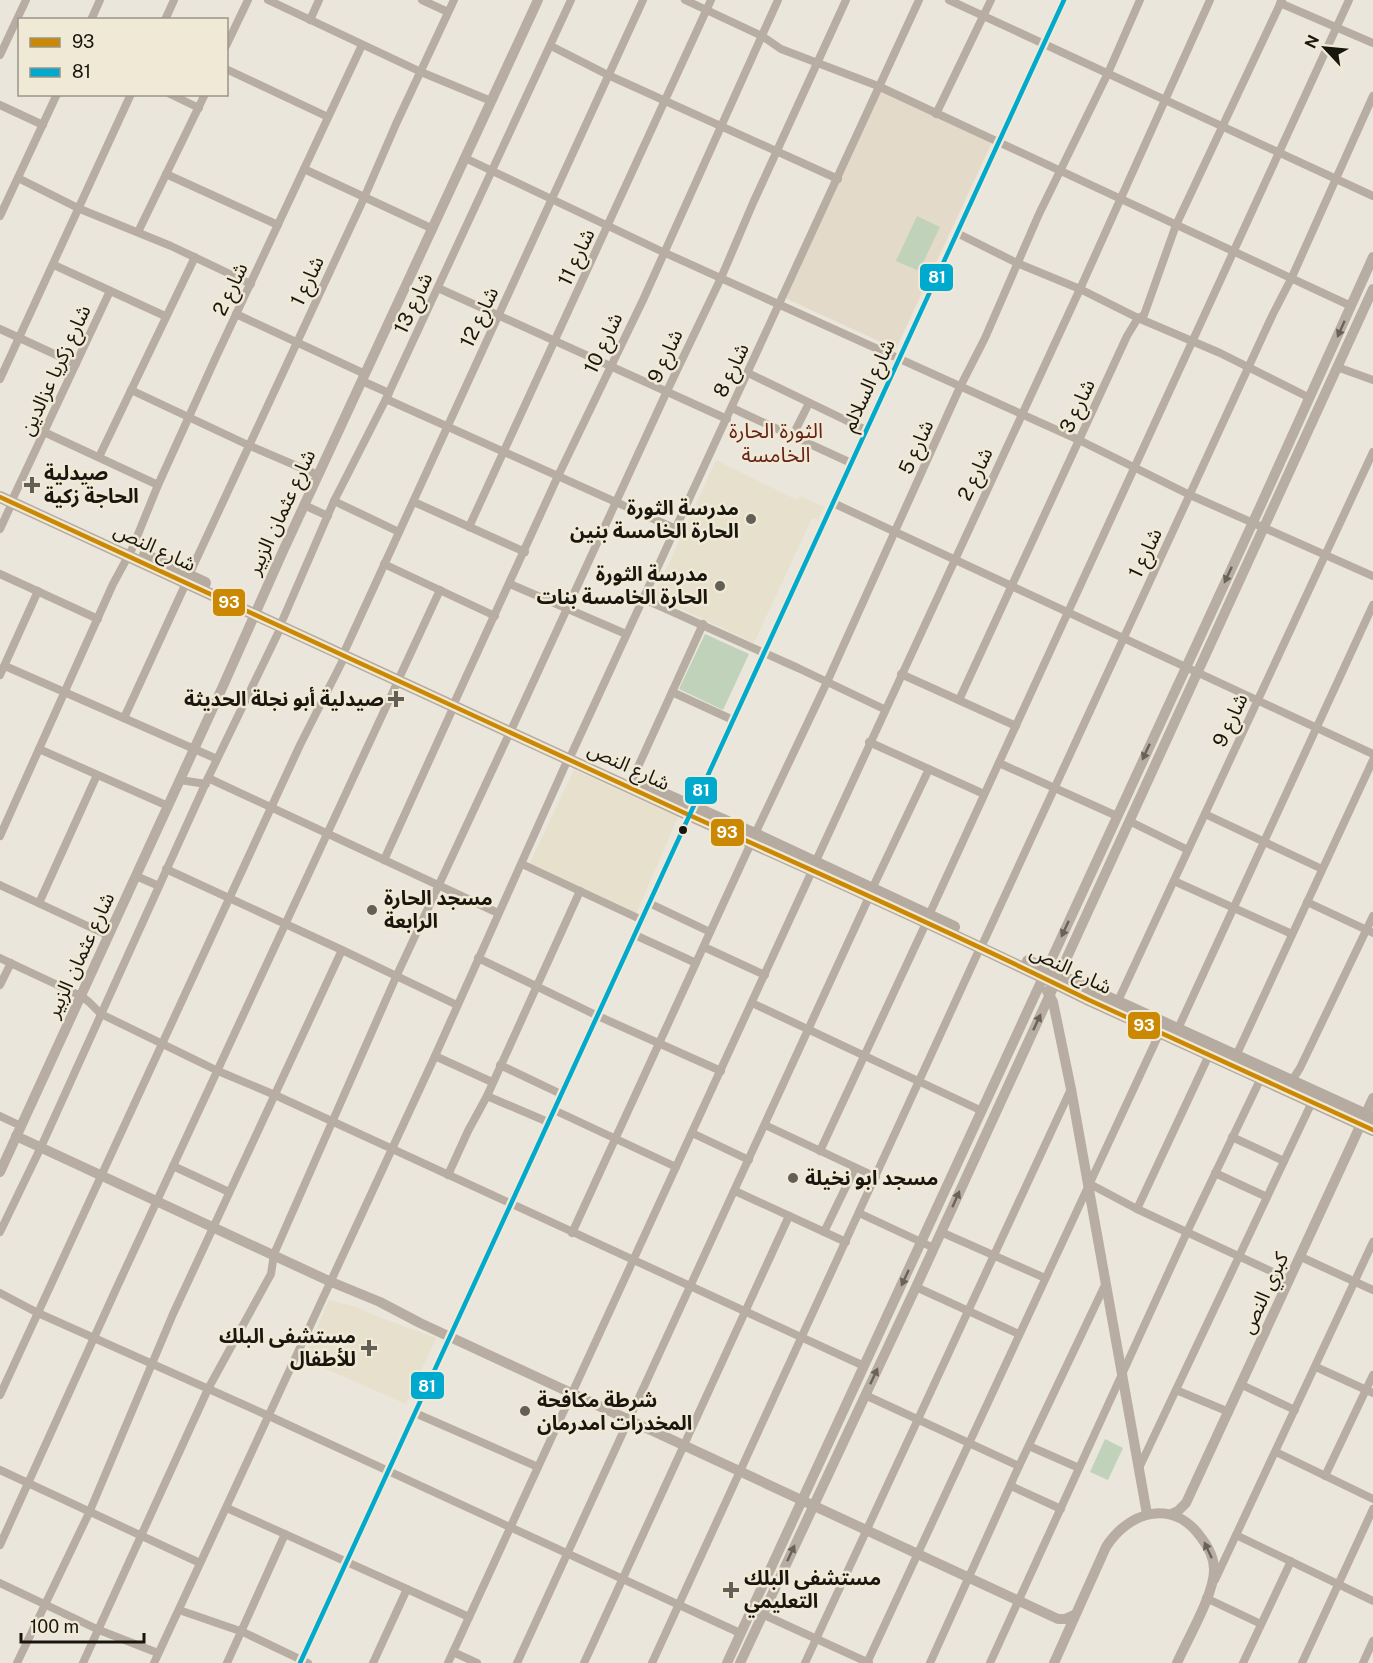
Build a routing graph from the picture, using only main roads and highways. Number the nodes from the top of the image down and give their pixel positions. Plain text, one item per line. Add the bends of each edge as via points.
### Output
1 (0, 489) edge
2 (0, 497) edge
3 (13, 499) junction
4 (570, 756) junction
5 (691, 811) junction
6 (1049, 981) junction
7 (1176, 1034) junction
8 (1368, 1122) edge

1 - 3 main road, شارع النص
2 - 3 main road, شارع النص
3 - 4 main road, شارع النص
4 - 5 main road, شارع النص
4 - 5 main road, شارع النص via 632,780
5 - 6 main road, شارع النص via 928,919
6 - 7 main road, شارع النص via 1117,1003
6 - 7 main road, شارع النص via 1160,1032
7 - 8 main road, شارع النص via 1236,1056
7 - 8 main road, شارع النص via 1209,1055 1312,1102

